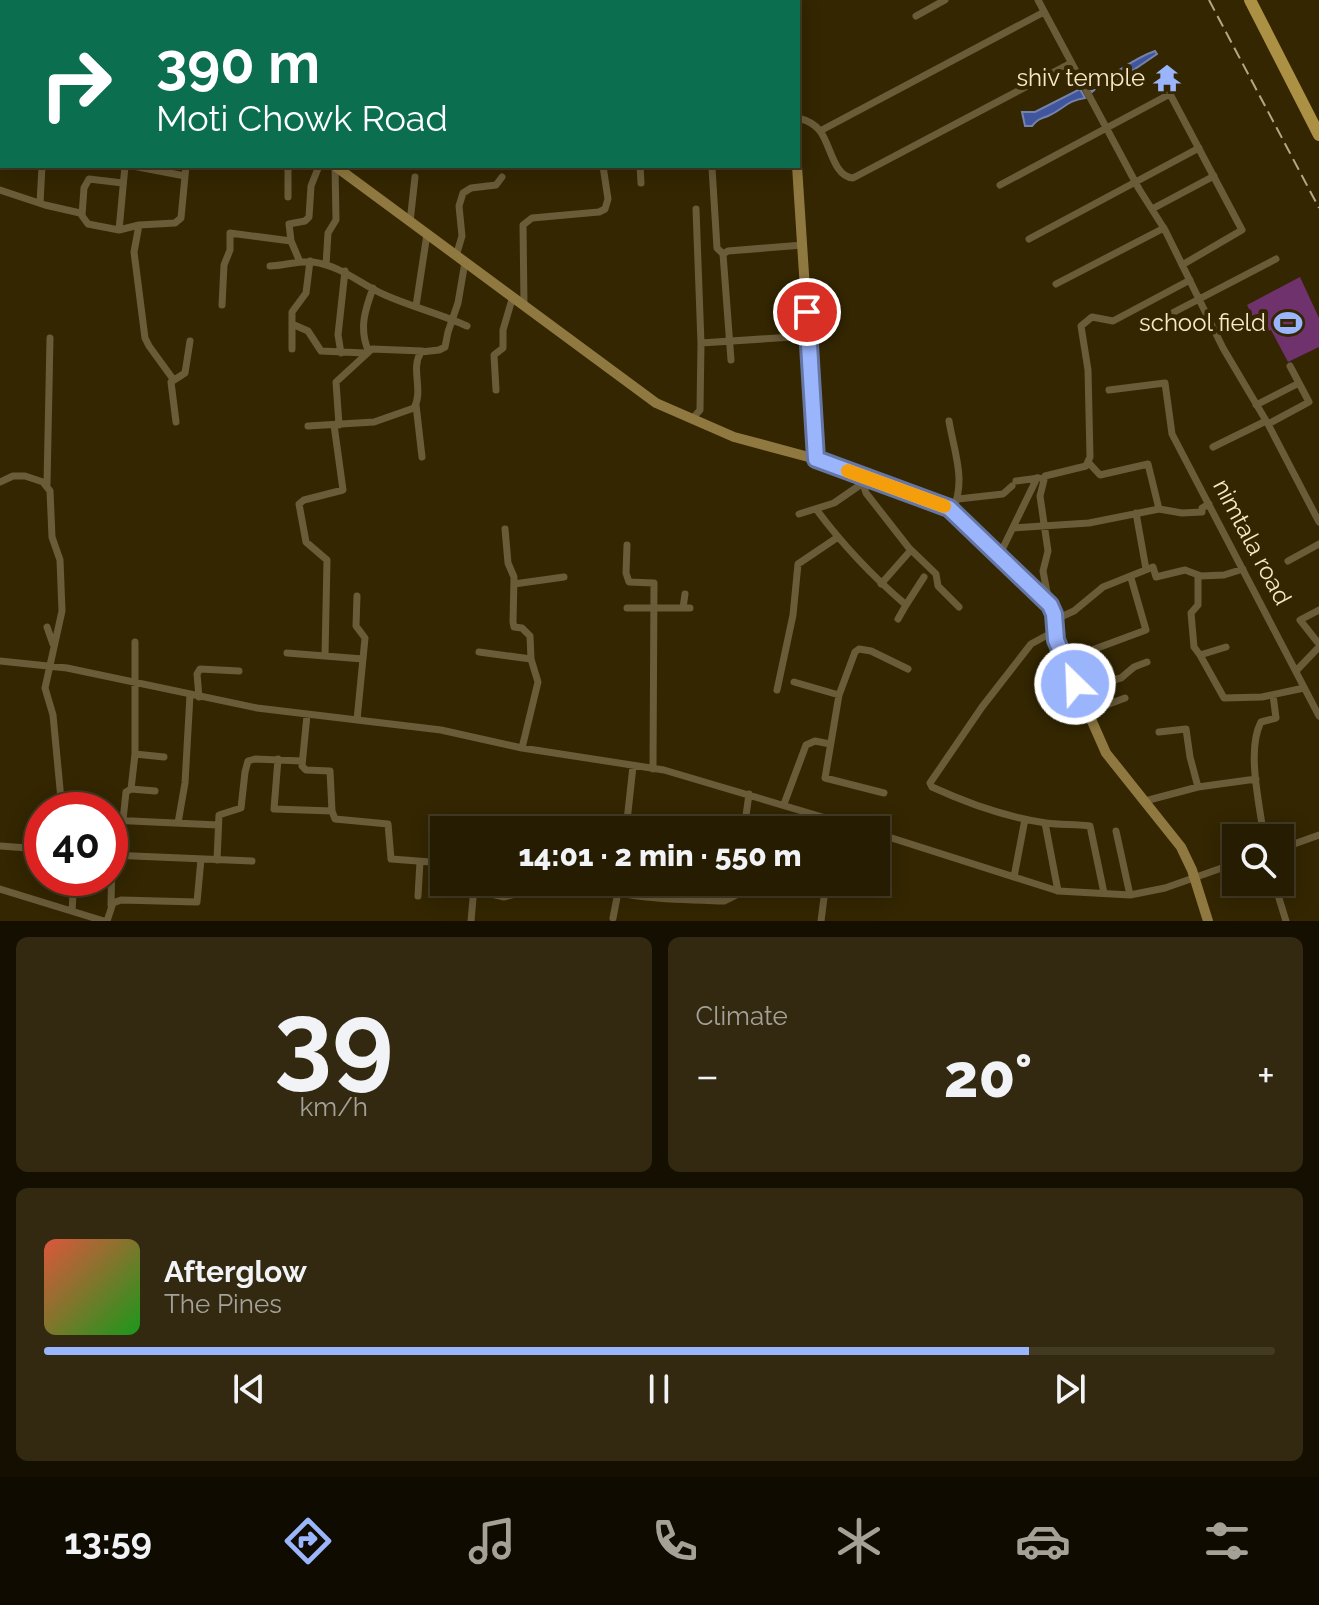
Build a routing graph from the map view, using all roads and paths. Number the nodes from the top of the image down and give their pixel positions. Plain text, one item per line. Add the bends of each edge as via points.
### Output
1 (945, 0) edge
2 (1038, 0) edge
3 (1250, 0) edge
4 (1044, 12) junction
5 (916, 16) dead end
6 (1071, 63) junction
7 (800, 119) edge
8 (1107, 128) junction
9 (820, 131) junction
10 (1319, 135) edge
11 (1199, 148) junction
12 (42, 168) edge
13 (125, 168) edge
14 (148, 168) edge
15 (186, 168) edge
16 (288, 168) edge
17 (318, 168) edge
18 (335, 168) edge
19 (338, 168) edge
20 (603, 168) edge
21 (640, 168) edge
22 (712, 168) dead end
23 (797, 168) edge
24 (185, 176) junction
25 (1214, 176) junction
26 (415, 177) dead end
27 (502, 177) dead end
28 (1135, 182) junction
29 (123, 183) junction
30 (641, 183) dead end
31 (1000, 185) dead end
32 (0, 190) edge
33 (288, 197) dead end
34 (40, 203) junction
35 (696, 209) dead end
36 (1152, 209) junction
37 (82, 215) junction
38 (410, 222) junction
39 (139, 225) junction
40 (1164, 228) junction
41 (119, 230) junction
42 (427, 234) junction
43 (1029, 239) dead end
44 (291, 241) junction
45 (803, 245) junction
46 (723, 254) junction
47 (460, 259) junction
48 (1276, 259) dead end
49 (310, 261) junction
50 (300, 262) junction
51 (326, 265) junction
52 (1182, 265) junction
53 (270, 266) dead end
54 (345, 271) junction
55 (1190, 280) junction
56 (1056, 284) dead end
57 (373, 288) junction
58 (513, 296) junction
59 (1199, 299) junction
60 (524, 304) junction
61 (222, 305) dead end
62 (416, 306) junction
63 (453, 320) junction
64 (1155, 322) dead end
65 (292, 324) junction
66 (467, 326) dead end
67 (808, 336) junction
68 (50, 338) dead end
69 (190, 341) dead end
70 (730, 342) junction
71 (701, 343) junction
72 (292, 349) dead end
73 (424, 351) junction
74 (367, 352) junction
75 (341, 353) junction
76 (731, 360) dead end
77 (1290, 366) dead end
78 (173, 379) junction
79 (1299, 383) junction
80 (496, 390) dead end
81 (1109, 390) dead end
82 (416, 405) junction
83 (1256, 405) junction
84 (692, 419) junction
85 (949, 421) dead end
86 (176, 422) dead end
87 (1267, 422) junction
88 (337, 425) junction
89 (308, 426) dead end
90 (1213, 447) dead end
91 (422, 457) dead end
92 (816, 459) junction
93 (1089, 463) junction
94 (1041, 477) junction
95 (865, 481) junction
96 (0, 482) edge
97 (47, 484) junction
98 (958, 499) junction
99 (1209, 504) junction
100 (816, 509) junction
101 (1159, 509) junction
102 (952, 512) junction
103 (1136, 513) junction
104 (799, 514) dead end
105 (1319, 522) edge
106 (1046, 526) junction
107 (1013, 528) junction
108 (505, 529) dead end
109 (838, 537) junction
110 (1319, 544) edge
111 (627, 545) dead end
112 (911, 550) junction
113 (998, 558) junction
114 (1288, 561) dead end
115 (1146, 569) junction
116 (1243, 569) junction
117 (1198, 575) junction
118 (564, 577) dead end
119 (924, 577) dead end
120 (1131, 578) junction
121 (514, 584) junction
122 (881, 584) junction
123 (685, 594) dead end
124 (357, 596) dead end
125 (906, 605) junction
126 (1050, 605) junction
127 (959, 607) dead end
128 (627, 608) dead end
129 (654, 610) junction
130 (1319, 610) edge
131 (898, 619) dead end
132 (1055, 626) junction
133 (47, 627) dead end
134 (135, 642) dead end
135 (1319, 645) edge
136 (54, 647) junction
137 (1226, 647) dead end
138 (479, 652) dead end
139 (287, 653) dead end
140 (1200, 655) junction
141 (325, 656) junction
142 (363, 659) junction
143 (531, 659) junction
144 (1065, 660) junction
145 (0, 661) edge
146 (1147, 662) dead end
147 (49, 665) junction
148 (908, 669) dead end
149 (239, 671) dead end
150 (1296, 671) junction
151 (134, 681) junction
152 (794, 682) dead end
153 (1075, 684) junction
154 (1304, 688) junction
155 (777, 690) dead end
156 (839, 695) junction
157 (1273, 695) junction
158 (195, 696) junction
159 (1125, 698) dead end
160 (1088, 712) junction
161 (307, 715) junction
162 (1319, 716) edge
163 (357, 720) junction
164 (1159, 732) dead end
165 (830, 744) junction
166 (522, 748) junction
167 (135, 754) junction
168 (164, 757) dead end
169 (278, 759) junction
170 (302, 761) junction
171 (633, 766) junction
172 (653, 769) junction
173 (1256, 779) junction
174 (1198, 787) junction
175 (131, 789) junction
176 (155, 791) dead end
177 (60, 792) edge
178 (126, 792) edge
179 (884, 793) dead end
180 (749, 794) junction
181 (1145, 801) junction
182 (784, 804) junction
183 (332, 811) junction
184 (628, 816) edge
185 (746, 816) edge
186 (817, 816) edge
187 (1025, 819) junction
188 (128, 820) edge
189 (178, 823) junction
190 (1045, 823) junction
191 (1262, 824) edge
192 (218, 825) junction
193 (1116, 831) dead end
194 (1319, 835) edge
195 (890, 837) edge
196 (1294, 844) edge
197 (0, 846) edge
198 (24, 848) edge
199 (128, 856) edge
200 (201, 859) junction
201 (217, 860) junction
202 (252, 861) dead end
203 (420, 862) junction
204 (430, 862) edge
205 (1222, 867) edge
206 (1194, 876) junction
207 (1014, 877) junction
208 (0, 889) edge
209 (1058, 891) junction
210 (1104, 893) junction
211 (1130, 895) junction
212 (73, 896) edge
213 (111, 896) edge
214 (418, 896) dead end
215 (473, 896) edge
216 (617, 896) edge
217 (657, 896) edge
218 (734, 896) edge
219 (824, 896) edge
220 (1278, 896) edge
221 (111, 907) junction
222 (72, 911) junction
223 (613, 918) dead end
224 (106, 921) edge
225 (471, 921) edge
226 (821, 921) edge
227 (1208, 921) edge
228 (1286, 921) edge

1 - 5 street
2 - 4 street
3 - 10 main road
4 - 6 street
4 - 9 street
6 - 8 street
6 - 9 street via 853,178 841,172
7 - 9 street
8 - 11 street via 1170,94
8 - 28 street
8 - 31 street
11 - 25 street
11 - 28 street
12 - 34 street
13 - 29 street
14 - 24 street
15 - 24 street
16 - 33 street
17 - 44 street via 309,217 289,224
18 - 51 street via 336,220 328,233
19 - 38 street
20 - 60 street via 605,209 532,218 523,225
21 - 30 street
22 - 46 street via 717,248
23 - 45 street
24 - 39 street via 181,218
25 - 36 street
25 - 52 street via 1242,230
26 - 38 street
27 - 47 street via 496,185 463,193
28 - 36 street
28 - 43 street
29 - 37 street via 89,179
29 - 41 street
32 - 34 street
34 - 37 street
35 - 71 street
36 - 40 street
37 - 41 street via 88,224
38 - 42 street
39 - 41 street
39 - 78 street via 134,252 145,338
40 - 52 street
40 - 56 street
42 - 47 street
42 - 62 street
44 - 50 street
44 - 61 street via 230,233
45 - 46 street
45 - 67 street
46 - 70 street
47 - 58 street
47 - 63 street
48 - 59 street
49 - 50 street
49 - 51 street
49 - 65 street via 306,293 292,312
50 - 53 street
51 - 54 street
52 - 55 street
54 - 57 street
54 - 75 street
55 - 59 street
55 - 93 street via 1113,321 1092,317 1081,326 1088,370
57 - 62 street
57 - 74 street via 363,321
58 - 60 street
58 - 80 street via 503,348 494,355
59 - 64 street
59 - 83 street
60 - 84 street via 656,403
62 - 63 street
63 - 66 street
63 - 73 street via 445,347
65 - 72 street
65 - 75 street via 308,331 321,351
67 - 70 street
67 - 92 street
68 - 97 street
69 - 78 street via 185,373
70 - 71 street
70 - 76 street
71 - 84 street via 700,410
73 - 74 street
73 - 82 street via 416,359
74 - 75 street
74 - 88 street via 336,382
77 - 79 street
78 - 86 street via 170,394
79 - 83 street
79 - 87 street via 1309,402
81 - 99 street, nimtala road via 1165,383 1172,434
82 - 88 street via 380,421
82 - 91 street
83 - 87 street
84 - 92 street via 734,437
85 - 98 street via 960,464
87 - 90 street
87 - 105 street
88 - 89 street
88 - 141 street via 343,490 299,504 306,542 327,560
92 - 95 street
93 - 94 street
93 - 101 street via 1100,475 1148,464
94 - 98 street via 1014,483 1003,494
94 - 106 street
94 - 107 street
95 - 100 street
95 - 102 street
95 - 112 street via 866,493
96 - 97 street via 18,476
97 - 136 street via 63,598
98 - 102 street
99 - 101 street via 1202,512
99 - 116 street, nimtala road
100 - 104 street
100 - 109 street
101 - 103 street
102 - 113 street
103 - 106 street
103 - 115 street
106 - 107 street
106 - 126 street via 1043,571
107 - 113 street
108 - 121 street
109 - 122 street
109 - 155 street via 798,564
110 - 114 street
111 - 129 street via 627,580 654,583
112 - 122 street
112 - 127 street
113 - 126 street
115 - 117 street via 1153,567 1156,577 1185,570
115 - 120 street
116 - 117 street
116 - 150 street, nimtala road
117 - 140 street via 1198,605 1191,613 1194,647
118 - 121 street
119 - 125 street
120 - 132 street via 1103,587
120 - 144 street via 1146,630
121 - 143 street via 514,627 530,636
122 - 125 street
123 - 129 street via 686,608
124 - 142 street
125 - 131 street
126 - 132 street
128 - 129 street
129 - 172 street
130 - 135 street via 1300,620
132 - 144 street
132 - 187 street via 1031,644 930,783 970,805
133 - 136 street
134 - 151 street
135 - 150 street
136 - 147 street
137 - 140 street
138 - 143 street
139 - 141 street
140 - 157 street via 1223,697
141 - 142 street
142 - 163 street
143 - 166 street via 538,682
144 - 153 street
145 - 147 street
146 - 153 street via 1121,678
147 - 151 street
147 - 177 street via 45,688
148 - 156 street via 859,649
149 - 158 street via 200,669
150 - 154 street, nimtala road
151 - 158 street
151 - 167 street
152 - 156 street
153 - 160 street
154 - 157 street
154 - 162 street, nimtala road
156 - 165 street
157 - 173 street via 1276,718 1261,722 1255,733
158 - 161 street
158 - 189 street
159 - 160 street
160 - 181 street via 1106,753
161 - 163 street
161 - 170 street
163 - 166 street via 441,730
164 - 174 street via 1186,729
165 - 179 street via 825,778
165 - 182 street via 806,745
166 - 171 street
167 - 168 street
167 - 175 street
169 - 170 street
169 - 183 street via 274,809
169 - 192 street via 248,761 241,808 222,812
170 - 183 street via 306,770 330,771
171 - 172 street
171 - 184 street
172 - 180 street
173 - 174 street
173 - 191 street
174 - 181 street
175 - 176 street
175 - 178 street
180 - 182 street
180 - 185 street
181 - 206 street via 1181,847
182 - 186 street
183 - 203 street via 335,819 388,824 391,859
187 - 190 street
187 - 207 street
188 - 189 street
189 - 192 street
190 - 209 street
190 - 210 street via 1090,826
192 - 201 street
193 - 211 street
194 - 196 street
195 - 207 street
197 - 198 street
199 - 200 street
200 - 201 street
200 - 221 street via 197,902 127,899
201 - 202 street
203 - 204 street
203 - 214 street
205 - 206 street
206 - 211 street
206 - 227 street
207 - 209 street
208 - 222 street
209 - 210 street
210 - 211 street
212 - 222 street
213 - 221 street
215 - 225 street
216 - 223 street
217 - 218 street via 724,901
219 - 226 street
220 - 228 street
221 - 224 street
222 - 224 street

